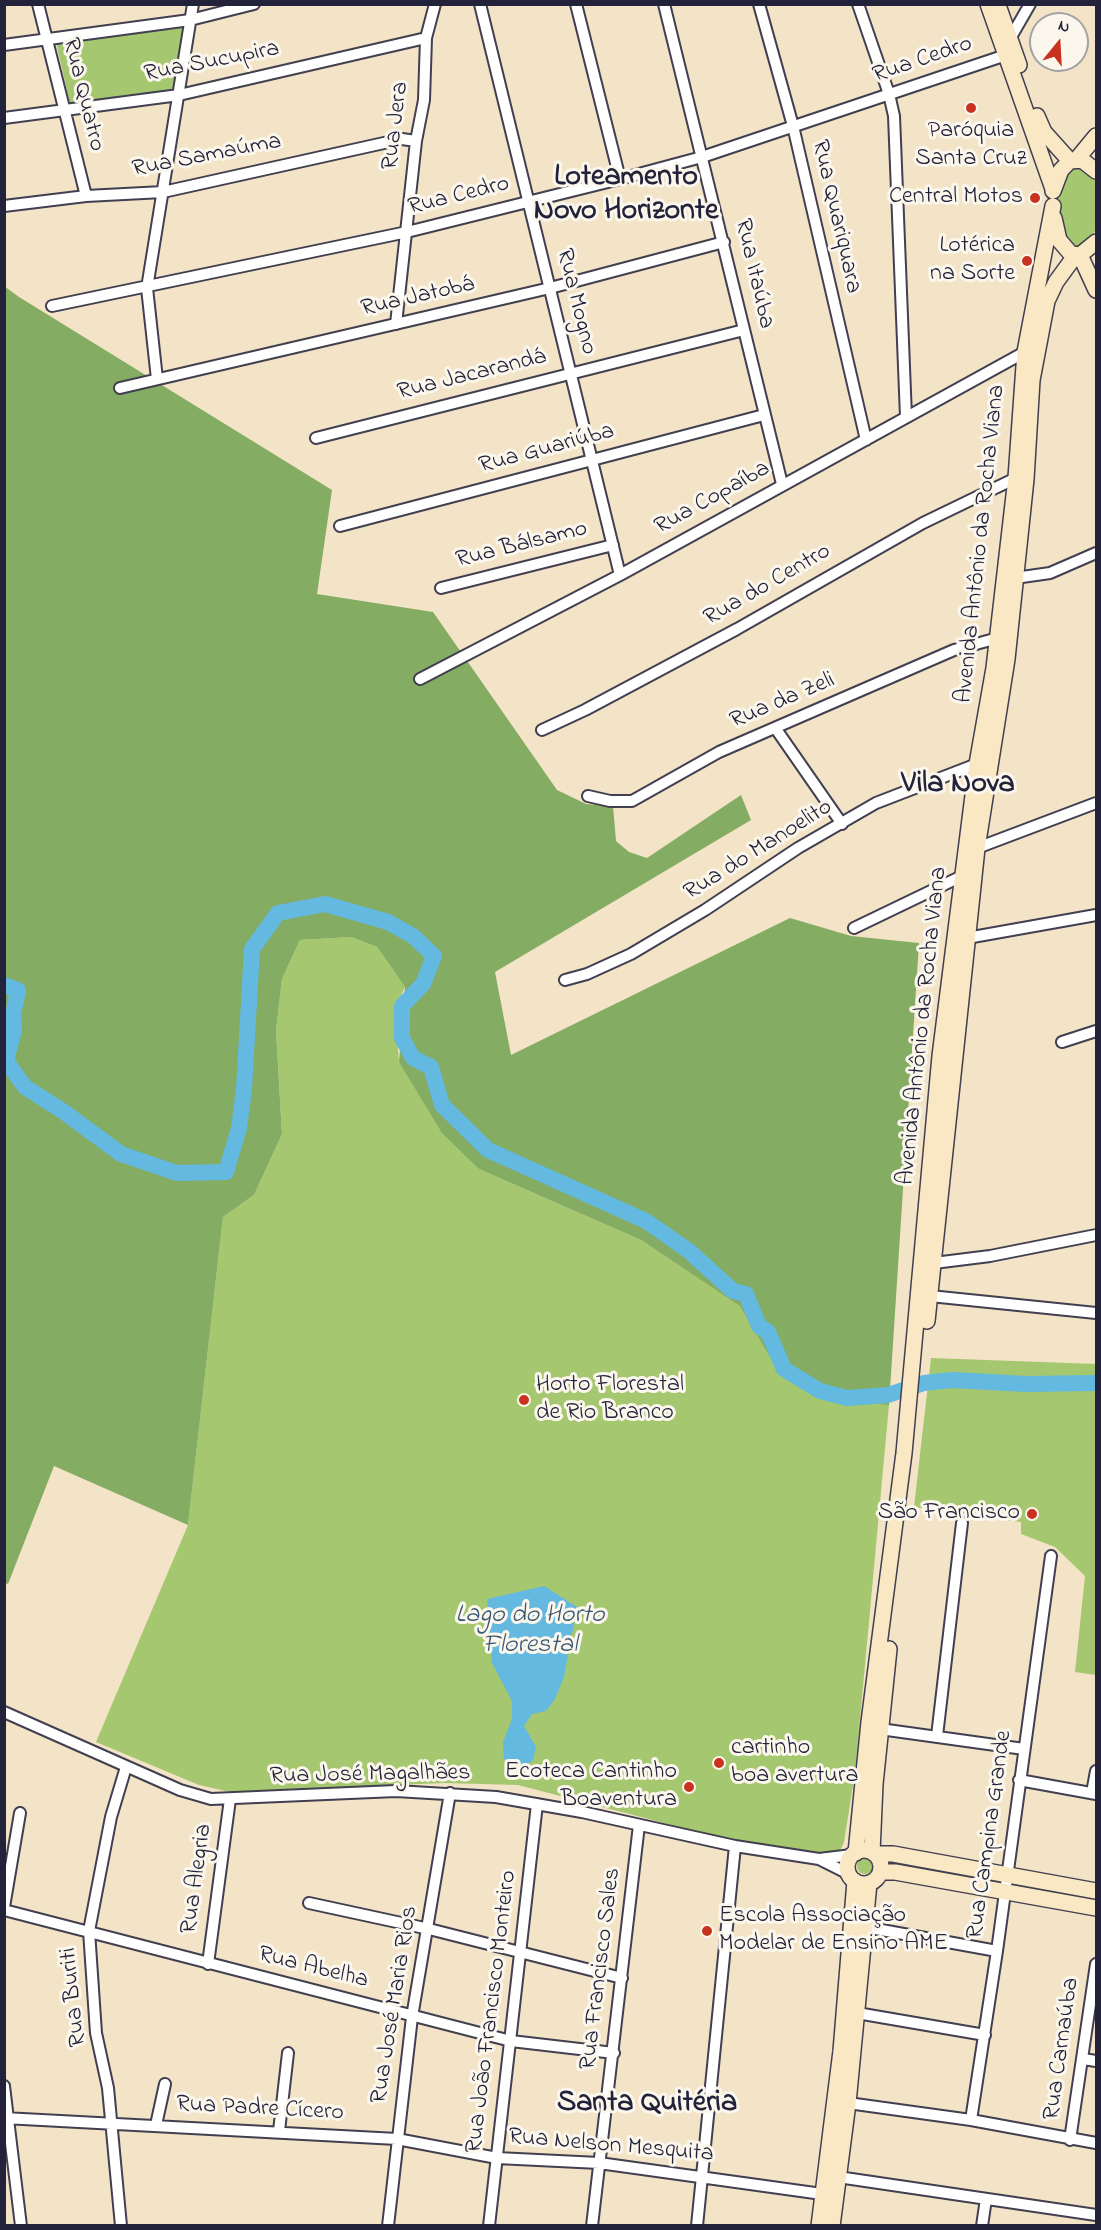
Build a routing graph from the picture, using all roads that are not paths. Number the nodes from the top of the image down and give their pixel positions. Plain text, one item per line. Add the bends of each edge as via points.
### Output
1 (38, 4) edge
2 (193, 4) edge
3 (254, 4) edge
4 (435, 4) edge
5 (480, 4) edge
6 (576, 4) edge
7 (664, 4) edge
8 (759, 4) edge
9 (858, 4) edge
10 (988, 4) edge
11 (998, 4) edge
12 (1030, 4) edge
13 (190, 20) junction
14 (1011, 37) junction
15 (426, 38) junction
16 (46, 39) junction
17 (4, 45) edge
18 (1006, 55) junction
19 (179, 94) junction
20 (890, 94) junction
21 (64, 109) junction
22 (4, 118) edge
23 (793, 126) junction
24 (1096, 136) edge
25 (416, 141) junction
26 (702, 157) junction
27 (1073, 160) junction
28 (1096, 171) edge
29 (620, 179) junction
30 (1053, 189) junction
31 (163, 192) junction
32 (86, 196) junction
33 (528, 202) junction
34 (4, 206) edge
35 (1053, 207) junction
36 (407, 232) junction
37 (724, 242) junction
38 (1096, 242) edge
39 (1077, 256) junction
40 (147, 288) junction
41 (550, 288) junction
42 (1096, 290) edge
43 (52, 306) dead end
44 (396, 324) junction
45 (744, 330) junction
46 (1025, 352) junction
47 (571, 373) junction
48 (157, 379) junction
49 (120, 388) dead end
50 (764, 415) junction
51 (906, 417) junction
52 (316, 438) dead end
53 (866, 440) junction
54 (592, 460) junction
55 (1016, 478) junction
56 (782, 484) junction
57 (340, 526) dead end
58 (613, 545) junction
59 (1096, 553) edge
60 (620, 575) junction
61 (1015, 578) junction
62 (441, 588) dead end
63 (998, 638) junction
64 (420, 679) dead end
65 (776, 729) junction
66 (542, 730) dead end
67 (977, 764) junction
68 (588, 796) dead end
69 (1096, 803) edge
70 (842, 824) junction
71 (977, 848) junction
72 (962, 876) junction
73 (1096, 915) edge
74 (854, 928) dead end
75 (967, 938) junction
76 (565, 980) dead end
77 (1096, 1030) edge
78 (1062, 1042) dead end
79 (1096, 1234) edge
80 (934, 1263) junction
81 (930, 1296) junction
82 (1096, 1313) edge
83 (916, 1377) junction
84 (908, 1454) junction
85 (962, 1523) dead end
86 (1051, 1556) dead end
87 (4, 1712) edge
88 (880, 1729) junction
89 (937, 1736) junction
90 (1024, 1749) junction
91 (126, 1767) junction
92 (1096, 1771) edge
93 (1018, 1780) junction
94 (450, 1792) junction
95 (1094, 1794) edge
96 (230, 1799) junction
97 (537, 1804) junction
98 (20, 1813) dead end
99 (639, 1825) junction
100 (735, 1846) junction
101 (874, 1853) junction
102 (854, 1854) junction
103 (819, 1860) junction
104 (1008, 1875) junction
105 (863, 1878) junction
106 (1096, 1891) edge
107 (1005, 1892) junction
108 (309, 1903) dead end
109 (4, 1908) edge
110 (1096, 1908) edge
111 (865, 1927) junction
112 (429, 1929) junction
113 (89, 1931) junction
114 (997, 1951) junction
115 (522, 1953) junction
116 (208, 1964) junction
117 (1096, 1964) edge
118 (622, 1978) junction
119 (1095, 1984) edge
120 (856, 2013) junction
121 (412, 2017) junction
122 (985, 2035) junction
123 (511, 2041) junction
124 (614, 2052) junction
125 (288, 2053) dead end
126 (1083, 2059) junction
127 (1096, 2061) edge
128 (165, 2084) dead end
129 (4, 2086) edge
130 (848, 2103) junction
131 (6, 2118) edge
132 (971, 2120) junction
133 (112, 2122) junction
134 (156, 2125) junction
135 (279, 2131) junction
136 (397, 2139) junction
137 (1070, 2140) junction
138 (1096, 2144) edge
139 (497, 2158) junction
140 (599, 2163) junction
141 (702, 2175) junction
142 (838, 2177) junction
143 (822, 2194) junction
144 (986, 2199) junction
145 (1096, 2214) edge
146 (21, 2226) edge
147 (121, 2226) edge
148 (388, 2226) edge
149 (489, 2226) edge
150 (592, 2226) edge
151 (697, 2226) edge
152 (819, 2226) edge
153 (832, 2226) edge
154 (982, 2226) edge

1 - 16 street, Rua Quatro
2 - 13 street
3 - 13 street
4 - 15 street, Rua Jera
5 - 33 street, Rua Mogno
6 - 29 street
7 - 26 street, Rua Itaúba
8 - 23 street, Rua Quariquara
9 - 20 street
10 - 18 main road
11 - 14 main road
12 - 14 street
13 - 16 street
13 - 19 street
14 - 27 main road via 1041,126 1050,140
15 - 19 street, Rua Sucupira
15 - 25 street, Rua Jera via 425,92
16 - 17 street
16 - 21 street, Rua Quatro
18 - 20 street, Rua Cedro
18 - 30 main road
19 - 21 street, Rua Sucupira
19 - 31 street
20 - 23 street, Rua Cedro
20 - 51 street
21 - 22 street, Rua Sucupira
21 - 32 street, Rua Quatro
23 - 26 street, Rua Cedro
23 - 53 street, Rua Quariquara
24 - 27 main road
25 - 31 street, Rua Samaúma via 402,139
25 - 36 street, Rua Jera
26 - 29 street, Rua Cedro
26 - 37 street, Rua Itaúba
27 - 28 main road
27 - 30 main road via 1061,170
29 - 33 street, Rua Cedro
30 - 35 main road
31 - 32 street, Rua Samaúma
31 - 40 street
32 - 34 street, Rua Samaúma
33 - 36 street, Rua Cedro
33 - 41 street, Rua Mogno
35 - 39 main road via 1059,240
35 - 46 main road, Avenida Antônio da Rocha Viana
36 - 40 street, Rua Cedro
36 - 44 street, Rua Jera
37 - 41 street, Rua Jatobá
37 - 45 street, Rua Itaúba
38 - 39 main road, Avenida Antônio da Rocha Viana
39 - 42 main road
39 - 61 main road, Avenida Antônio da Rocha Viana via 1056,282 1047,301 1038,340
40 - 43 street, Rua Cedro
40 - 48 street
41 - 44 street, Rua Jatobá
41 - 47 street, Rua Mogno
44 - 48 street, Rua Jatobá
45 - 47 street, Rua Jacarandá
45 - 50 street, Rua Itaúba
46 - 51 street, Rua Copaíba
46 - 55 main road, Avenida Antônio da Rocha Viana
47 - 52 street, Rua Jacarandá
47 - 54 street, Rua Mogno
48 - 49 street, Rua Jatobá
50 - 54 street, Rua Guariúba
50 - 56 street, Rua Itaúba
51 - 53 street, Rua Copaíba
53 - 56 street, Rua Copaíba
54 - 57 street, Rua Guariúba
54 - 58 street, Rua Mogno
55 - 63 main road, Avenida Antônio da Rocha Viana
55 - 66 street, Rua do Centro via 923,523 737,629
56 - 60 street, Rua Copaíba
58 - 60 street, Rua Mogno
58 - 62 street, Rua Bálsamo
59 - 61 street via 1050,573
60 - 64 street, Rua Copaíba
61 - 71 main road, Avenida Antônio da Rocha Viana via 1007,659
63 - 65 street, Rua da Zeli via 954,650
63 - 67 main road, Avenida Antônio da Rocha Viana
65 - 68 street, Rua da Zeli via 719,752 632,801
65 - 70 street
67 - 70 street, Rua do Manoelito via 876,803
67 - 72 main road, Avenida Antônio da Rocha Viana
69 - 71 street
70 - 76 street, Rua do Manoelito via 631,954
71 - 75 main road, Avenida Antônio da Rocha Viana
72 - 74 street
72 - 83 main road, Avenida Antônio da Rocha Viana via 940,1056
73 - 75 street
75 - 80 main road, Avenida Antônio da Rocha Viana
77 - 78 street
79 - 80 street
80 - 81 main road, Avenida Antônio da Rocha Viana
81 - 82 street
81 - 83 main road, Avenida Antônio da Rocha Viana
83 - 84 main road, Avenida Antônio da Rocha Viana
84 - 88 main road, Avenida Antônio da Rocha Viana
84 - 102 main road, Avenida Antônio da Rocha Viana
85 - 89 street
86 - 90 street, Rua Campina Grande
87 - 91 street, Rua José Magalhães
88 - 89 street
88 - 101 main road, Avenida Antônio da Rocha Viana
89 - 90 street
90 - 93 street, Rua Campina Grande
91 - 96 street, Rua José Magalhães via 198,1796
91 - 113 street, Rua Buriti via 111,1817
92 - 95 street
93 - 95 street
93 - 104 street, Rua Campina Grande
94 - 96 street, Rua José Magalhães
94 - 97 street, Rua José Magalhães
94 - 112 street, Rua José Maria Rios
96 - 116 street, Rua Alegria
97 - 99 street, Rua José Magalhães
97 - 115 street, Rua João Francisco Monteiro
98 - 109 street
99 - 100 street, Rua José Magalhães
99 - 118 street, Rua Francisco Sales
100 - 103 street, Rua José Magalhães
100 - 141 street
101 - 102 main road
101 - 104 main road
101 - 105 main road, Avenida Antônio da Rocha Viana via 880,1859
102 - 103 street, Rua José Magalhães
102 - 105 main road, Avenida Antônio da Rocha Viana via 848,1864
103 - 105 street, Rua José Magalhães
104 - 106 main road
104 - 107 street, Rua Campina Grande
105 - 107 main road via 895,1872
105 - 111 main road
105 - 143 main road
107 - 110 main road
107 - 114 street, Rua Campina Grande
108 - 112 street
109 - 113 street, Rua Abelha
111 - 114 street
111 - 120 main road
112 - 115 street
112 - 121 street, Rua José Maria Rios
113 - 116 street, Rua Abelha
113 - 133 street, Rua Buriti via 96,2033
114 - 122 street, Rua Campina Grande
115 - 118 street
115 - 123 street, Rua João Francisco Monteiro
116 - 121 street, Rua Abelha
117 - 119 street, Rua Carnaúba
118 - 124 street, Rua Francisco Sales
119 - 126 street, Rua Carnaúba
120 - 122 street
120 - 130 main road
121 - 123 street, Rua Abelha
121 - 136 street, Rua José Maria Rios
122 - 132 street, Rua Campina Grande
123 - 124 street, Rua Abelha
123 - 139 street, Rua João Francisco Monteiro
124 - 140 street, Rua Francisco Sales
125 - 135 street
126 - 127 street
126 - 137 street, Rua Carnaúba
128 - 134 street, Rua Padre Cícero
129 - 131 street
130 - 132 street
130 - 142 main road
131 - 133 street, Rua Padre Cícero
131 - 146 street
132 - 137 street
133 - 134 street, Rua Padre Cícero
133 - 147 street, Rua Buriti
134 - 135 street, Rua Padre Cícero
135 - 136 street, Rua Padre Cícero
136 - 139 street, Rua Nelson Mesquita
136 - 148 street, Rua José Maria Rios
137 - 138 street
139 - 140 street, Rua Nelson Mesquita
139 - 149 street, Rua João Francisco Monteiro
140 - 141 street, Rua Nelson Mesquita
140 - 150 street, Rua Francisco Sales
141 - 143 street, Rua Nelson Mesquita
141 - 151 street
142 - 144 street
142 - 153 main road
143 - 152 main road
144 - 145 street
144 - 154 street

